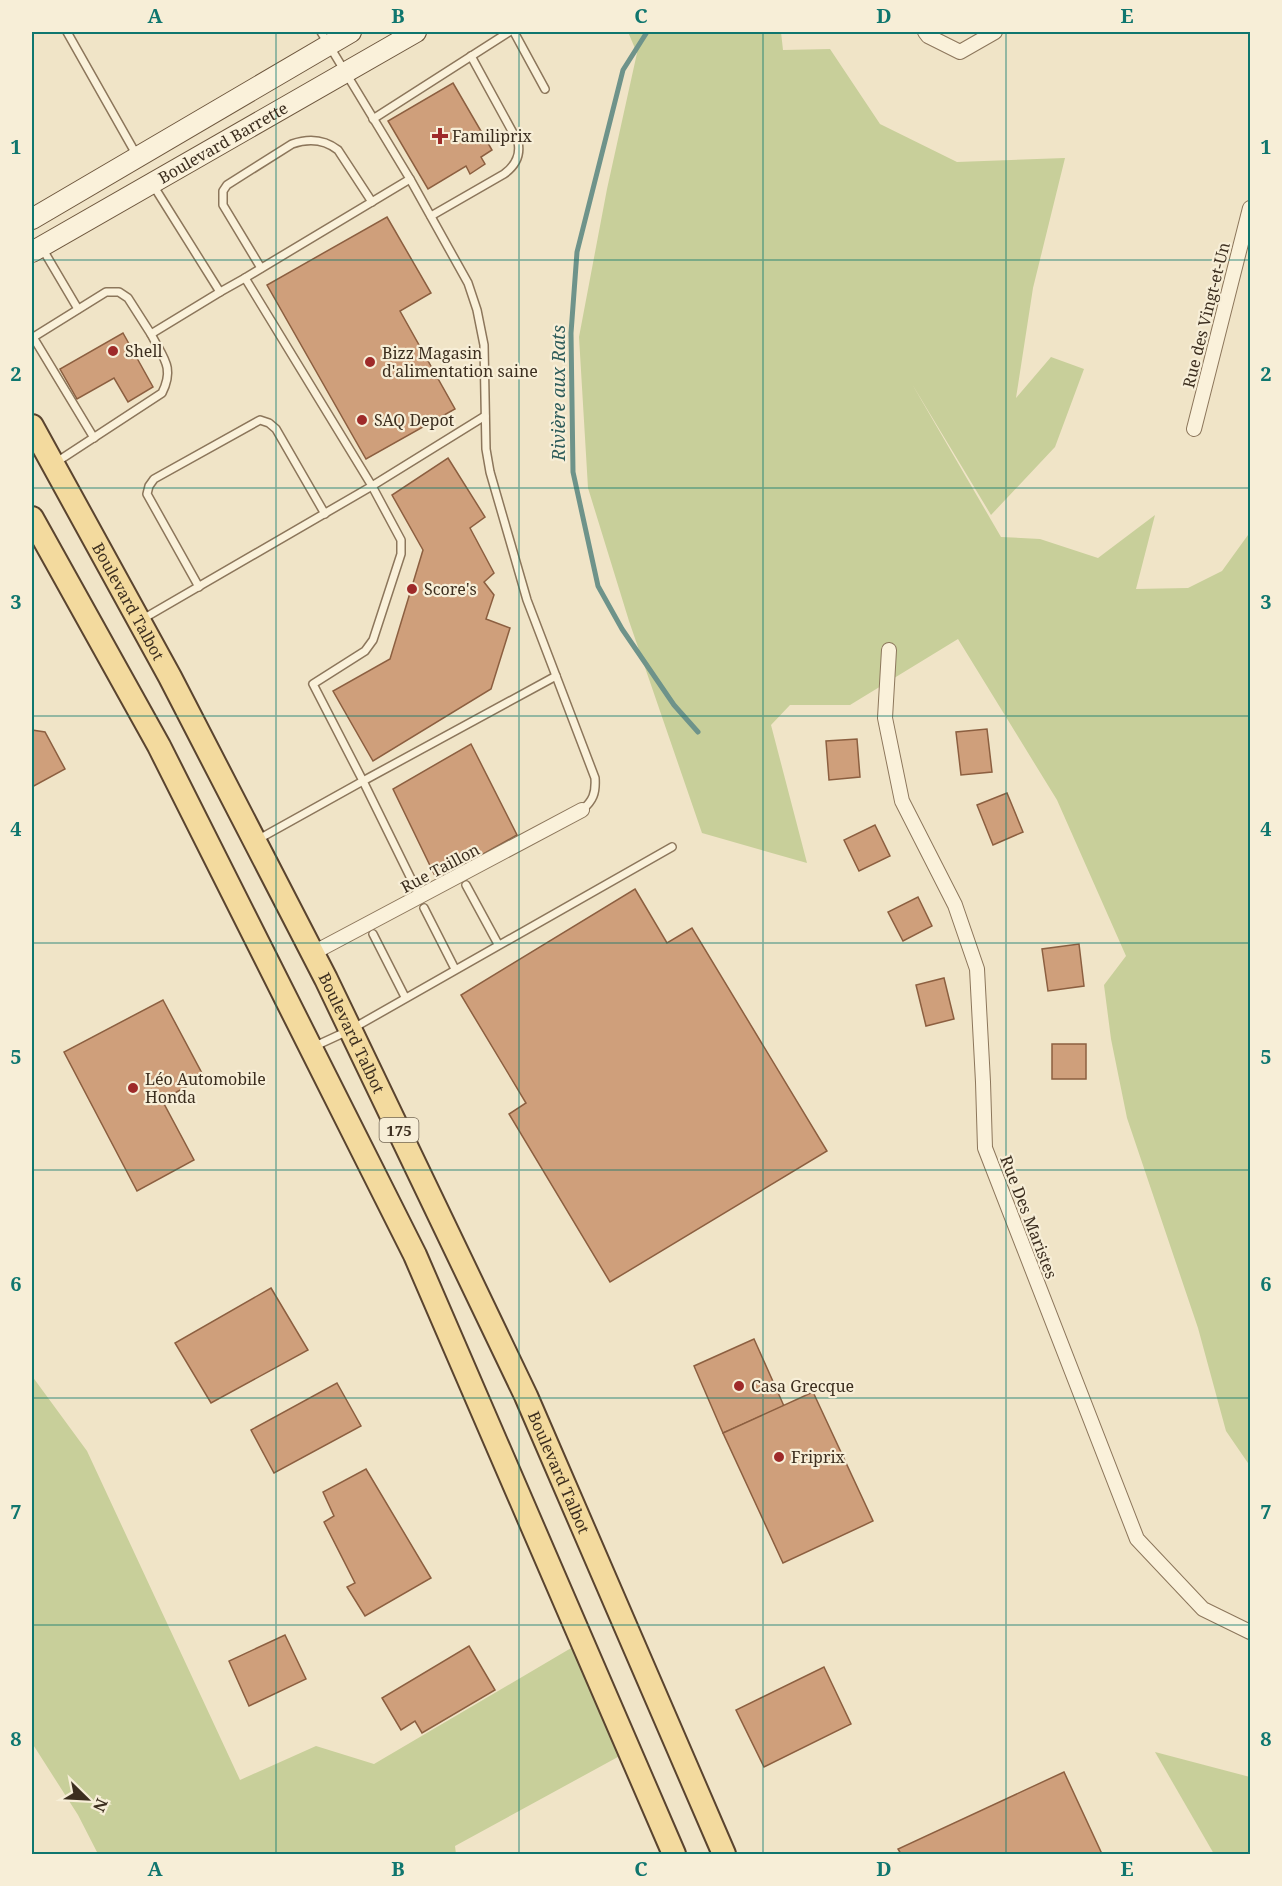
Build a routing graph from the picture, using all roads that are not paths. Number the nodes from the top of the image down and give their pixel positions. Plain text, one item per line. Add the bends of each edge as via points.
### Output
1 (67, 32) edge
2 (351, 32) edge
3 (416, 32) edge
4 (512, 32) edge
5 (925, 32) edge
6 (995, 32) edge
7 (325, 38) edge
8 (471, 56) junction
9 (345, 72) junction
10 (545, 89) dead end
11 (373, 118) junction
12 (138, 156) junction
13 (410, 179) junction
14 (152, 183) junction
15 (372, 202) junction
16 (1251, 208) edge
17 (431, 216) junction
18 (32, 219) edge
19 (36, 249) edge
20 (261, 268) junction
21 (245, 278) junction
22 (220, 292) junction
23 (78, 309) junction
24 (151, 334) junction
25 (32, 337) edge
26 (485, 416) junction
27 (32, 426) edge
28 (1194, 429) dead end
29 (94, 438) junction
30 (53, 465) junction
31 (372, 486) junction
32 (324, 514) junction
33 (32, 518) edge
34 (199, 586) junction
35 (139, 621) junction
36 (889, 650) dead end
37 (556, 676) junction
38 (363, 781) junction
39 (582, 810) joint
40 (255, 841) junction
41 (672, 847) dead end
42 (466, 885) dead end
43 (422, 902) junction
44 (373, 934) dead end
45 (498, 944) junction
46 (313, 953) junction
47 (455, 969) junction
48 (405, 997) junction
49 (351, 1030) junction
50 (311, 1048) junction
51 (1251, 1632) edge
52 (674, 1854) edge
53 (724, 1854) edge

1 - 12 lane
2 - 7 main road, Boulevard Barrette
3 - 9 main road, Boulevard Barrette
4 - 8 lane
4 - 10 lane
5 - 6 street via 960,52
7 - 9 lane
7 - 12 main road, Boulevard Barrette
8 - 11 lane
8 - 17 lane via 518,142 519,155 504,174
9 - 11 lane
9 - 14 main road, Boulevard Barrette
11 - 13 lane
12 - 18 main road, Boulevard Barrette
13 - 15 lane
13 - 17 lane
14 - 19 main road, Boulevard Barrette
14 - 22 lane
15 - 20 lane
15 - 20 lane via 332,145 320,140 292,144 223,191 223,205
16 - 28 street, Rue des Vingt-et-Un
17 - 26 lane via 468,283 477,310 484,345
19 - 23 lane
20 - 21 lane
21 - 22 lane
21 - 31 lane
22 - 24 lane
23 - 24 lane via 106,292 119,292 128,298
23 - 25 lane
24 - 29 lane via 169,368 162,393
25 - 29 lane
26 - 31 lane
26 - 37 lane via 490,472 527,600
27 - 30 main road, Boulevard Talbot / 175
29 - 30 lane
30 - 35 main road, Boulevard Talbot / 175
31 - 32 lane
31 - 38 lane via 401,540 401,554 373,640 365,651 313,684
32 - 34 lane
32 - 34 lane via 276,429 260,420 154,479 147,494
33 - 50 main road, 175 via 159,746
34 - 35 lane
35 - 40 main road, Boulevard Talbot / 175
36 - 51 street, Rue Des Maristes via 885,717 902,801 955,905 976,969 985,1148 1137,1539 1203,1609
37 - 38 lane
37 - 39 lane via 596,778 596,792
38 - 40 lane
38 - 43 lane
39 - 43 street, Rue Taillon
40 - 46 main road, Boulevard Talbot / 175
41 - 45 lane
42 - 45 lane
43 - 46 street, Rue Taillon
43 - 47 lane
44 - 48 lane
45 - 47 lane
46 - 49 main road, Boulevard Talbot / 175
47 - 48 lane
48 - 49 lane
49 - 50 lane
49 - 53 main road, Boulevard Talbot / 175 via 526,1396
50 - 52 main road, 175 via 415,1255

